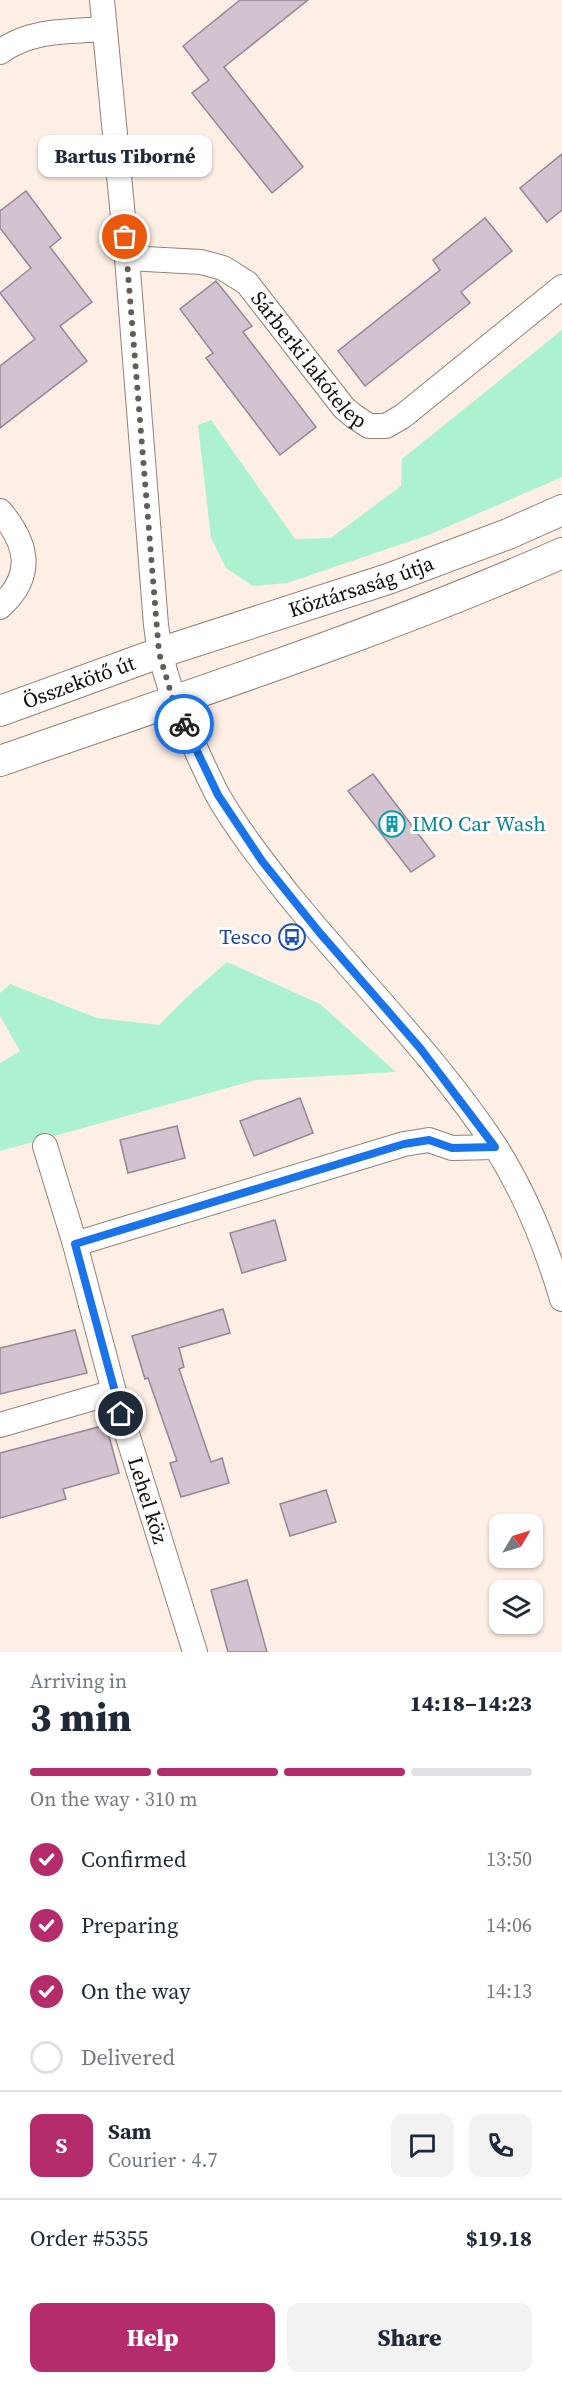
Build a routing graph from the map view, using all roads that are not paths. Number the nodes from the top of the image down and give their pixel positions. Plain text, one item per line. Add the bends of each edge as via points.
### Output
1 (102, 0) edge
2 (104, 29) junction
3 (0, 52) edge
4 (127, 258) junction
5 (562, 287) edge
6 (562, 510) edge
7 (0, 511) edge
8 (562, 553) edge
9 (0, 607) edge
10 (159, 653) junction
11 (173, 700) junction
12 (0, 711) edge
13 (0, 761) edge
14 (45, 1146) dead end
15 (495, 1147) junction
16 (75, 1244) junction
17 (562, 1299) edge
18 (114, 1392) junction
19 (0, 1425) edge
20 (195, 1652) edge

1 - 2 street
2 - 3 street via 35,34
2 - 4 street
4 - 5 street, Sárberki lakótelep via 201,262 223,268 247,283 344,408 369,426 386,426 404,416
4 - 10 street
6 - 10 street, Köztársaság útja via 388,579
7 - 9 street via 14,527 23,550 24,570 15,590
8 - 11 street, Köztársaság útja via 378,627
10 - 11 street
10 - 12 street, Összekötő út
11 - 13 street
11 - 15 street via 218,795 262,861 420,1048
14 - 16 street, Lehel köz
15 - 16 street via 452,1148 429,1140 404,1144
15 - 17 street via 528,1206
16 - 18 street, Lehel köz
18 - 19 street
18 - 20 street, Lehel köz

